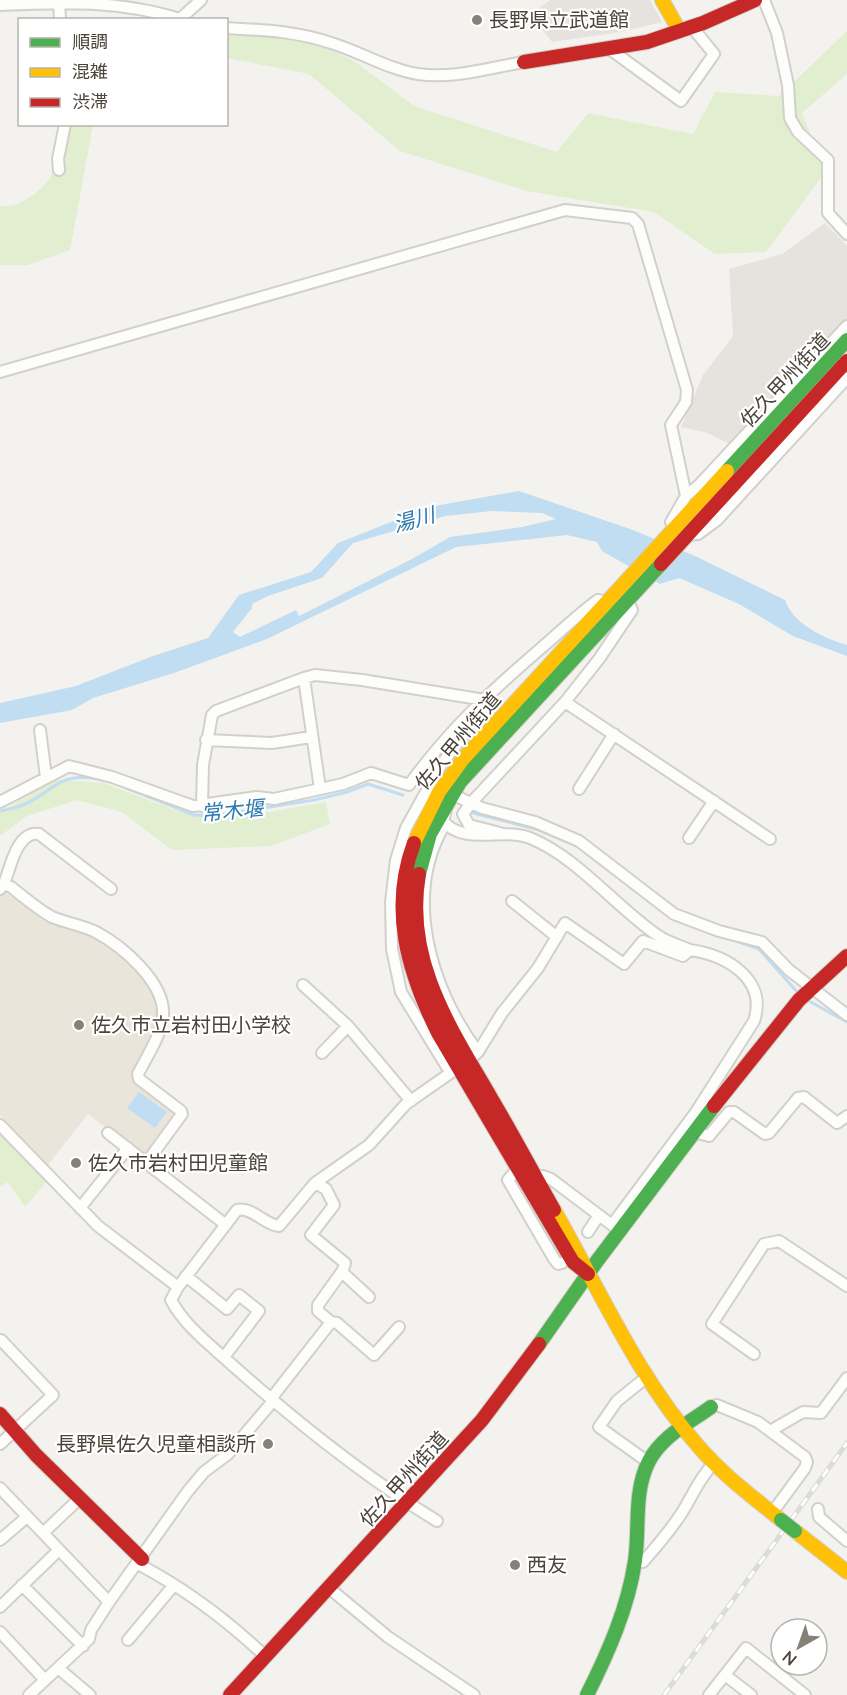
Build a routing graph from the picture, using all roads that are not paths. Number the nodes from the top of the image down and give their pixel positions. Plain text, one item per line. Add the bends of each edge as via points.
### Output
1 (201, 0) edge
2 (662, 0) edge
3 (755, 0) edge
4 (764, 0) edge
5 (59, 2) edge
6 (0, 5) edge
7 (60, 18) edge
8 (177, 18) edge
9 (182, 18) edge
10 (228, 27) edge
11 (686, 28) junction
12 (611, 50) junction
13 (524, 62) joint
14 (65, 126) edge
15 (59, 170) dead end
16 (847, 234) edge
17 (847, 326) edge
18 (847, 340) edge
19 (847, 361) edge
20 (0, 372) edge
21 (847, 378) edge
22 (686, 496) junction
23 (671, 532) junction
24 (685, 538) junction
25 (625, 595) junction
26 (608, 602) junction
27 (303, 678) junction
28 (481, 700) junction
29 (565, 702) junction
30 (40, 730) dead end
31 (614, 734) junction
32 (311, 737) junction
33 (206, 740) junction
34 (46, 777) junction
35 (409, 785) junction
36 (320, 789) junction
37 (425, 789) dead end
38 (579, 789) dead end
39 (452, 798) junction
40 (714, 801) junction
41 (0, 802) edge
42 (426, 802) junction
43 (471, 803) junction
44 (202, 806) junction
45 (445, 824) junction
46 (500, 833) junction
47 (689, 838) dead end
48 (770, 839) dead end
49 (2, 887) edge
50 (111, 889) dead end
51 (512, 901) dead end
52 (557, 937) junction
53 (690, 950) junction
54 (847, 956) edge
55 (303, 985) dead end
56 (806, 993) junction
57 (847, 1015) edge
58 (348, 1026) junction
59 (322, 1053) dead end
60 (464, 1063) junction
61 (411, 1101) junction
62 (847, 1116) edge
63 (0, 1125) edge
64 (694, 1132) junction
65 (108, 1133) dead end
66 (128, 1148) junction
67 (147, 1162) junction
68 (517, 1169) junction
69 (537, 1179) junction
70 (315, 1183) junction
71 (80, 1208) junction
72 (599, 1215) junction
73 (226, 1224) junction
74 (616, 1228) junction
75 (588, 1232) dead end
76 (562, 1263) dead end
77 (342, 1272) junction
78 (588, 1274) junction
79 (186, 1276) junction
80 (847, 1286) edge
81 (178, 1287) junction
82 (369, 1297) dead end
83 (331, 1322) junction
84 (399, 1327) dead end
85 (1, 1340) edge
86 (754, 1354) dead end
87 (224, 1357) junction
88 (648, 1376) junction
89 (847, 1378) edge
90 (273, 1401) junction
91 (711, 1407) joint
92 (0, 1414) edge
93 (683, 1428) junction
94 (770, 1431) junction
95 (15, 1432) junction
96 (0, 1444) edge
97 (648, 1462) junction
98 (714, 1463) junction
99 (0, 1488) edge
100 (80, 1498) junction
101 (408, 1503) junction
102 (818, 1509) dead end
103 (777, 1516) junction
104 (27, 1517) junction
105 (437, 1521) dead end
106 (43, 1533) junction
107 (0, 1540) edge
108 (847, 1541) edge
109 (59, 1550) junction
110 (140, 1562) junction
111 (634, 1562) junction
112 (847, 1572) edge
113 (22, 1585) junction
114 (174, 1585) junction
115 (329, 1588) junction
116 (109, 1602) junction
117 (0, 1607) edge
118 (0, 1632) edge
119 (128, 1640) dead end
120 (83, 1646) junction
121 (266, 1657) junction
122 (58, 1668) junction
123 (725, 1675) junction
124 (45, 1680) junction
125 (29, 1695) edge
126 (90, 1695) edge
127 (230, 1695) edge
128 (474, 1695) edge
129 (587, 1695) edge
130 (709, 1695) edge
131 (751, 1695) edge
132 (805, 1695) edge

1 - 9 street
2 - 11 main road
3 - 11 main road
4 - 16 street via 777,33 788,85 790,118 798,132 828,160 828,213
5 - 6 street
5 - 7 street
5 - 8 street via 134,6
10 - 13 street via 289,31 419,74 463,74
11 - 12 main road
11 - 12 street via 714,54 681,101
12 - 13 main road
14 - 15 street
17 - 22 street
18 - 23 main road, 佐久甲州街道
19 - 24 main road, 佐久甲州街道
20 - 22 street via 565,210 624,216 638,224 687,390 686,402 671,425
21 - 24 street via 717,520
22 - 23 street via 671,522
23 - 25 main road, 佐久甲州街道
24 - 25 main road, 佐久甲州街道
25 - 26 main road, 佐久甲州街道
25 - 29 street via 632,610
25 - 39 main road, 佐久甲州街道 via 476,765
26 - 28 street via 598,600 570,620
26 - 42 main road, 佐久甲州街道
27 - 28 street via 315,675 362,680
27 - 32 street
27 - 33 street via 216,711
28 - 35 street via 457,723
28 - 42 street via 486,705 441,765
29 - 31 street
29 - 43 street
30 - 34 street
31 - 38 street
31 - 40 street
32 - 33 street via 272,743
32 - 36 street
33 - 44 street
34 - 41 street
34 - 44 street via 76,766 178,802
35 - 36 street via 371,773
35 - 37 street
36 - 44 street via 274,799 257,797
39 - 43 street
39 - 45 street
39 - 60 main road, 佐久甲州街道 via 430,829 422,852 416,887 416,928 429,986
40 - 47 street
40 - 48 street
42 - 60 main road, 佐久甲州街道 via 407,859 403,936 418,994
43 - 46 street via 463,814 468,825
43 - 56 street via 543,825 579,841 668,911 719,931 762,942
45 - 46 street via 474,834
45 - 60 street via 426,875 424,904 427,933
46 - 53 street via 527,836 550,848 659,936
49 - 50 street via 17,851 33,833
49 - 67 street via 52,917 108,940 146,972 155,986 163,1017 139,1079 182,1114
51 - 52 street
52 - 53 street via 565,923 624,964 643,941 683,956
52 - 60 street via 538,968
53 - 74 street via 719,956 739,968 756,996 757,1012 743,1040
54 - 56 main road
55 - 58 street
56 - 57 street
56 - 64 main road
58 - 59 street
58 - 61 street
60 - 61 street
60 - 68 main road, 佐久甲州街道
60 - 69 main road, 佐久甲州街道
61 - 70 street via 369,1145
62 - 64 street via 837,1123 804,1097 798,1098 769,1133 734,1112 729,1112 709,1136
63 - 71 street
64 - 74 main road
65 - 66 street
66 - 67 street
66 - 71 street
67 - 73 street
68 - 76 street via 508,1180 555,1259
68 - 78 main road, 佐久甲州街道 via 573,1262
69 - 72 street via 551,1179
69 - 78 main road, 佐久甲州街道
70 - 73 street via 279,1226 242,1208
70 - 77 street via 326,1189 334,1205 311,1235 345,1263
71 - 81 street
72 - 74 street
72 - 75 street
73 - 79 street
74 - 78 main road
77 - 82 street
77 - 83 street via 318,1305 318,1311
78 - 88 main road
78 - 101 main road, 佐久甲州街道 via 482,1420
79 - 81 street
79 - 87 street via 227,1309 239,1295 259,1311
80 - 86 street via 779,1241 764,1244 712,1324
81 - 87 street via 171,1300 174,1306
83 - 84 street via 375,1355
83 - 90 street
85 - 95 street via 53,1395
87 - 90 street
88 - 93 main road
88 - 97 street via 617,1401 599,1427
89 - 94 street via 821,1413 803,1412
90 - 101 street
90 - 110 street via 228,1454 204,1472
91 - 93 main road
91 - 94 street via 717,1405
92 - 95 main road
93 - 97 main road via 661,1444
93 - 98 main road
94 - 103 street via 805,1456 807,1462
95 - 96 street
95 - 100 main road
97 - 111 main road via 642,1478
98 - 103 main road
98 - 111 street via 644,1562
99 - 104 street
100 - 106 street
100 - 110 main road
101 - 105 street
101 - 115 main road, 佐久甲州街道
102 - 108 street via 819,1517
103 - 112 main road, bridge
104 - 106 street
104 - 107 street
106 - 109 street
109 - 113 street
109 - 116 street
110 - 114 street
110 - 116 street
111 - 129 main road via 612,1640
113 - 117 street
113 - 120 street
114 - 119 street
114 - 121 street via 234,1627
115 - 121 main road, 佐久甲州街道
115 - 128 street via 388,1638
116 - 120 street
118 - 124 street
120 - 122 street
121 - 127 main road, 佐久甲州街道
122 - 124 street
122 - 126 street
123 - 130 street
123 - 131 street
123 - 132 street via 746,1648
124 - 125 street

